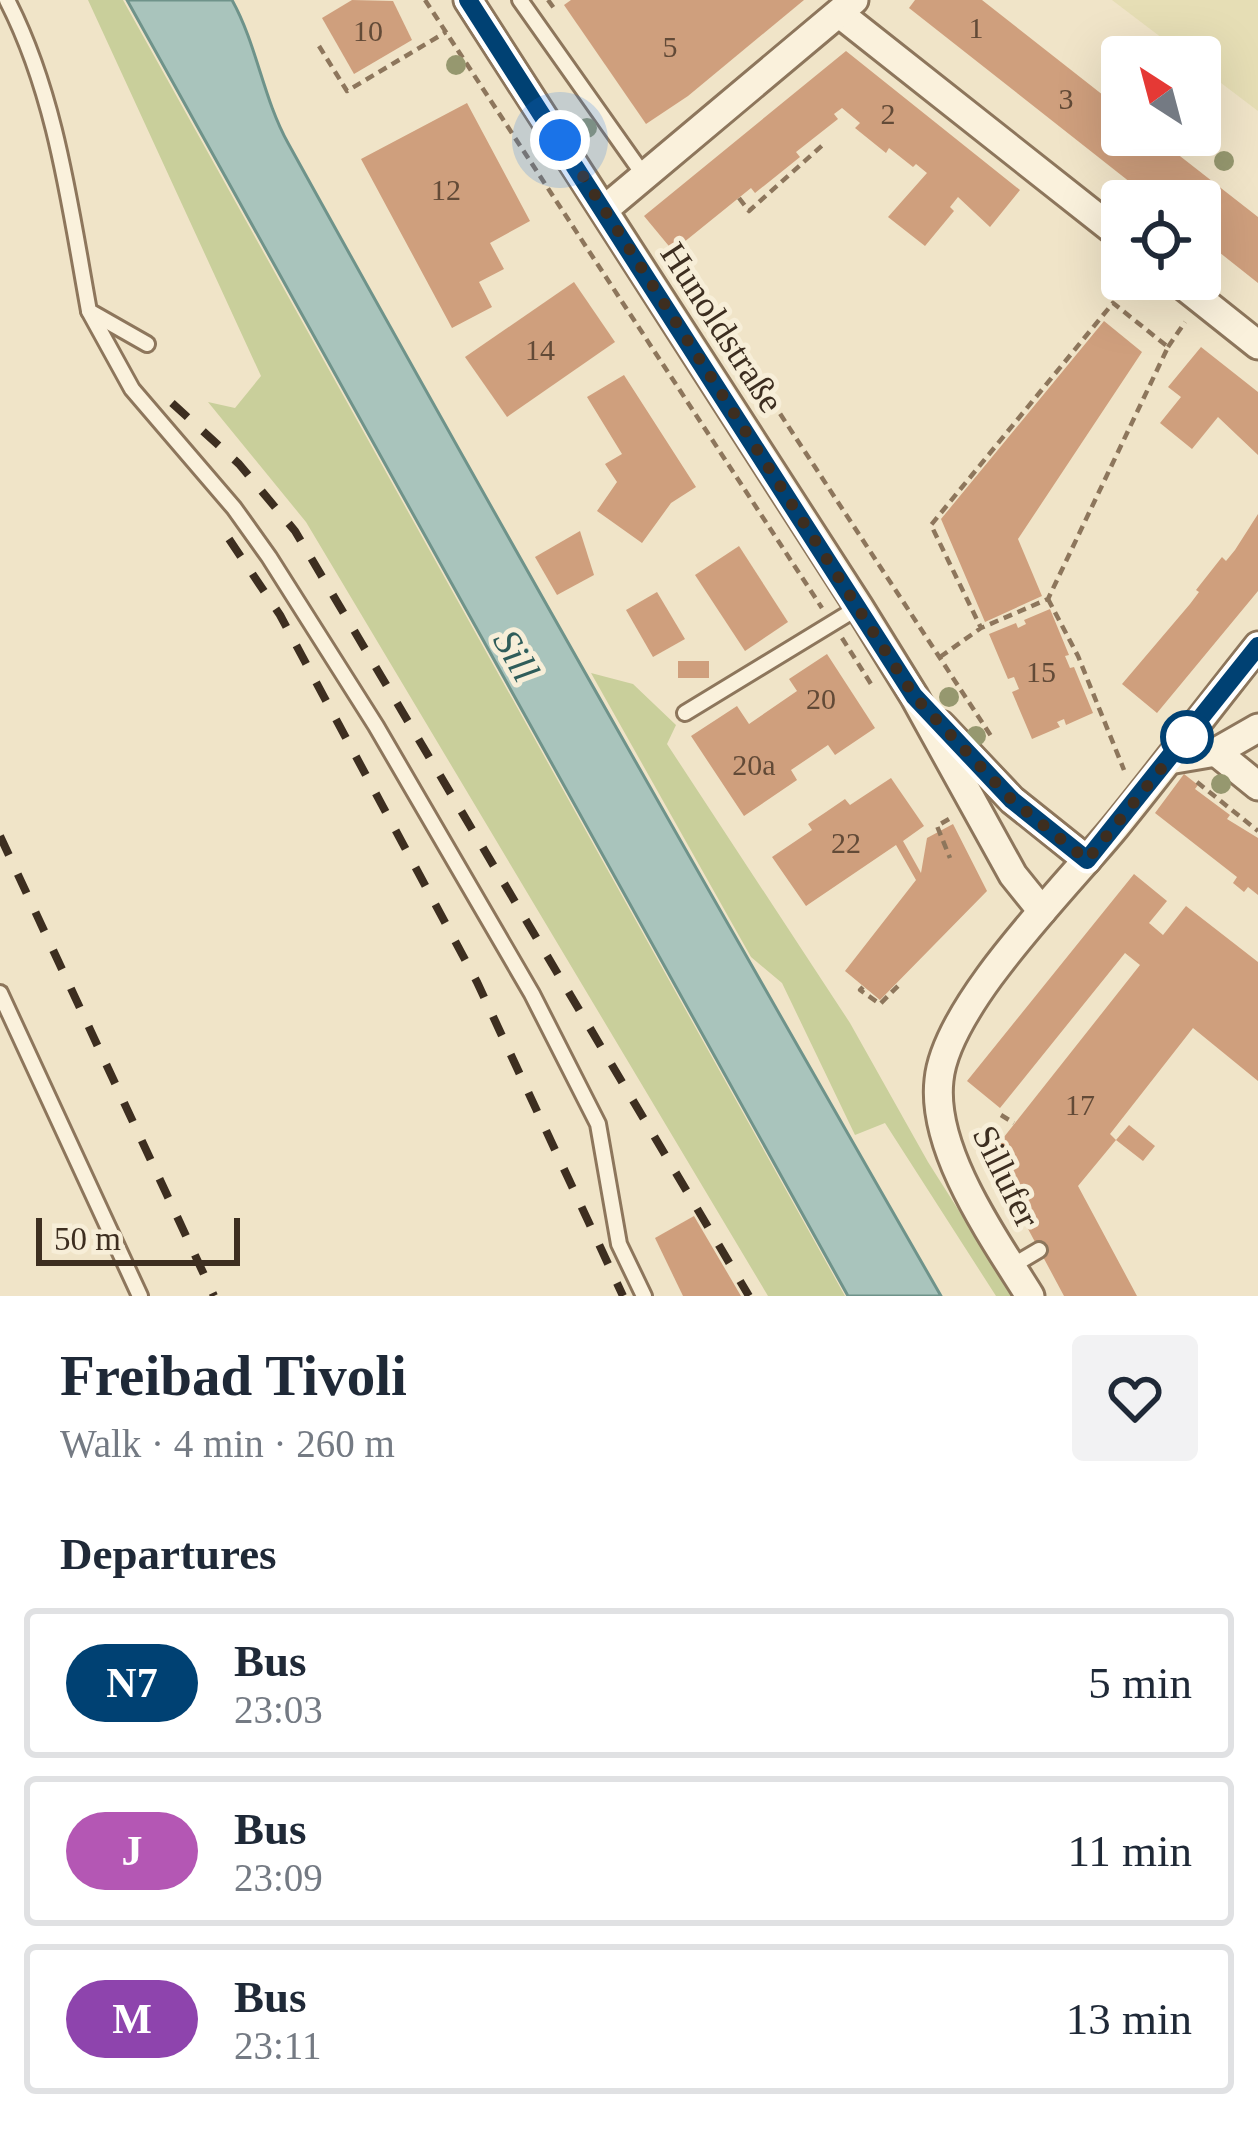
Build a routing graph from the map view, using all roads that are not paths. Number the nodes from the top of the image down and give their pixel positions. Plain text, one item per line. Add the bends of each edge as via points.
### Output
1 (7, 0) edge
2 (468, 0) edge
3 (520, 0) edge
4 (847, 7) edge
5 (645, 177) junction
6 (605, 209) junction
7 (1101, 219) edge
8 (1201, 300) edge
9 (89, 310) junction
10 (147, 344) dead end
11 (1258, 345) edge
12 (859, 607) junction
13 (1258, 646) edge
14 (1247, 681) edge
15 (914, 696) junction
16 (685, 712) dead end
17 (1258, 728) edge
18 (1216, 752) junction
19 (1169, 760) junction
20 (1258, 786) edge
21 (1087, 860) junction
22 (1042, 911) junction
23 (0, 993) edge
24 (1039, 1250) dead end
25 (1012, 1265) junction
26 (140, 1296) edge
27 (644, 1296) edge
28 (1030, 1296) edge

1 - 9 lane via 38,74
2 - 6 street, Hunoldstraße
3 - 5 lane
4 - 5 street
4 - 7 street
5 - 6 street
6 - 12 street, Hunoldstraße
8 - 11 street
9 - 10 lane
9 - 27 lane via 132,388 269,556 532,994 598,1124 619,1244
12 - 15 street, Hunoldstraße
12 - 16 lane
13 - 14 street
14 - 19 street
15 - 21 street, Hunoldstraße via 1012,800
15 - 22 street, Hunoldstraße via 1013,875
17 - 18 street
18 - 19 street
18 - 20 street
19 - 21 street
21 - 22 street
22 - 25 street, Sillufer via 965,1014 938,1082 949,1150
23 - 26 lane
24 - 25 lane
25 - 28 street, Sillufer

